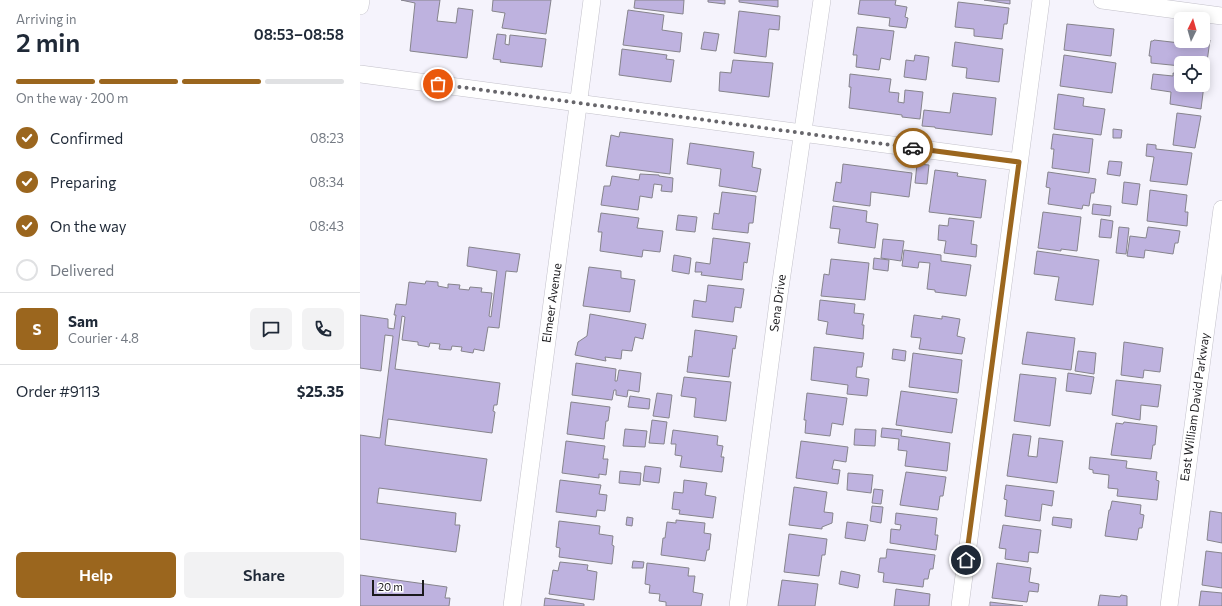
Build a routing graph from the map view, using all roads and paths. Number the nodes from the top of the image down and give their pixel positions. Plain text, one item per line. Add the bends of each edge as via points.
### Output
1 (361, 0) edge
2 (592, 0) edge
3 (822, 0) edge
4 (1041, 0) edge
5 (1102, 0) edge
6 (360, 6) edge
7 (1222, 16) edge
8 (360, 74) edge
9 (578, 103) junction
10 (802, 134) junction
11 (1019, 162) junction
12 (1222, 208) edge
13 (512, 606) edge
14 (738, 606) edge
15 (960, 606) edge
16 (1169, 606) edge

1 - 6 street
2 - 9 street, Elmeer Avenue
3 - 10 street, Sena Drive
4 - 11 street
5 - 7 street
8 - 9 street
9 - 10 street
9 - 13 street, Elmeer Avenue
10 - 11 street
10 - 14 street, Sena Drive
11 - 15 street
12 - 16 street, East William David Parkway

